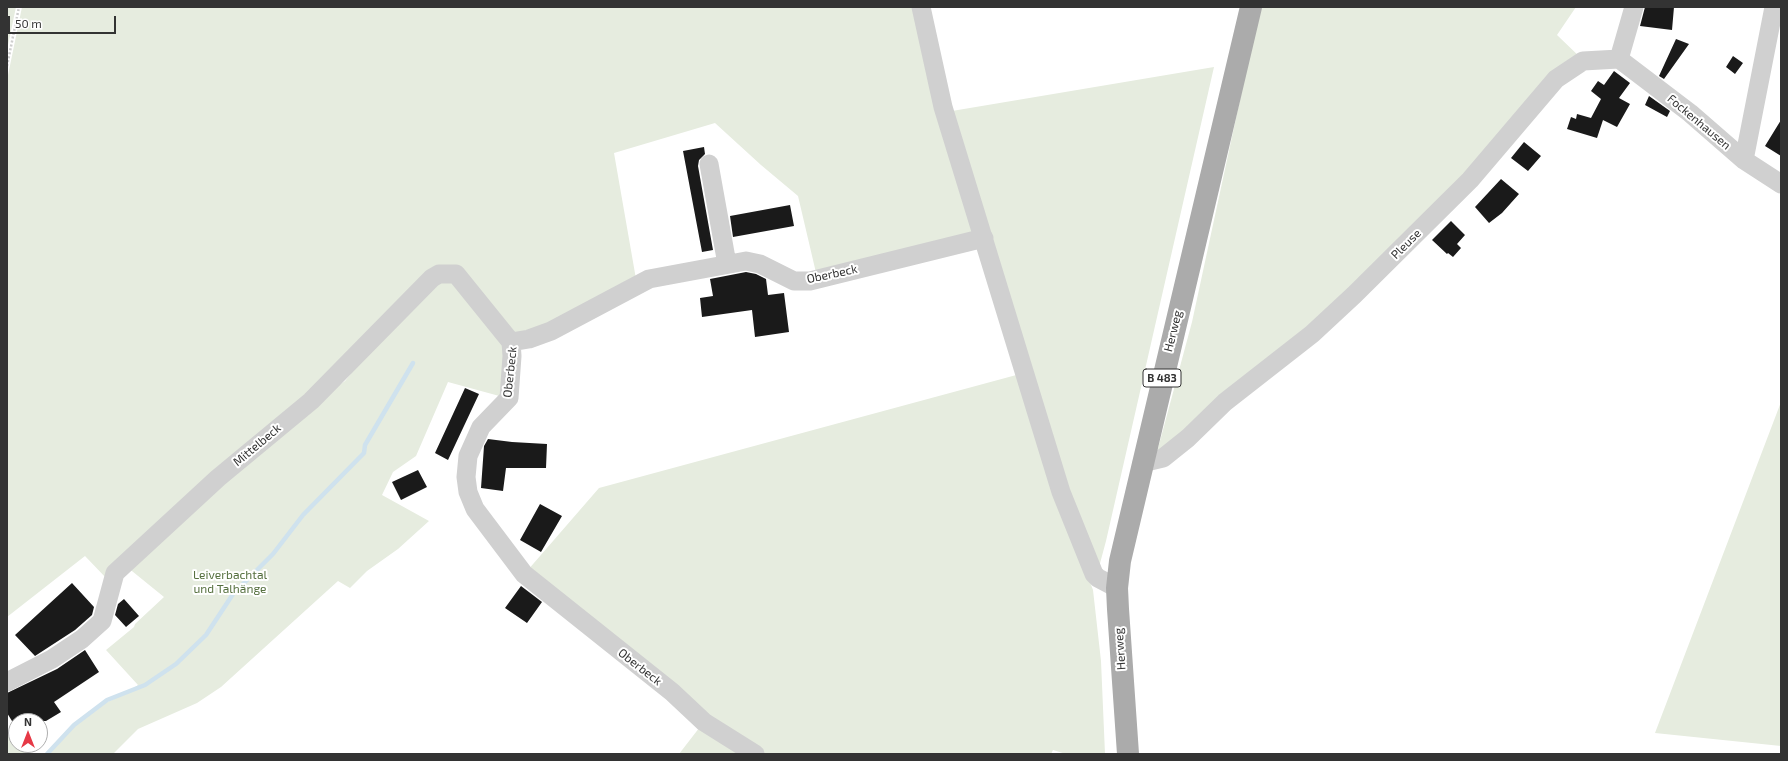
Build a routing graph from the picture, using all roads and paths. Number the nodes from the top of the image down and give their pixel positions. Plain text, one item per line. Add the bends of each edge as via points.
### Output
1 (19, 7) edge
2 (920, 7) edge
3 (1251, 7) edge
4 (1634, 7) edge
5 (1774, 7) edge
6 (1618, 59) junction
7 (7, 66) edge
8 (1744, 160) junction
9 (709, 164) dead end
10 (1781, 184) edge
11 (984, 238) junction
12 (727, 264) junction
13 (511, 342) junction
14 (1142, 463) junction
15 (1117, 588) junction
16 (7, 682) edge
17 (755, 754) edge
18 (1128, 754) edge

1 - 7 path
2 - 11 street via 943,107
3 - 14 main road, Herweg / B 483
4 - 6 street
5 - 8 street
6 - 8 street, Fockenhausen via 1690,113
6 - 14 street, Pleuse via 1583,61 1556,79 1470,180 1338,310 1312,334 1225,402 1163,458
8 - 10 street, Fockenhausen
9 - 12 street
11 - 12 street, Oberbeck via 810,281 794,281 760,264 746,261
11 - 15 street via 1018,356 1064,499 1094,574
12 - 13 street, Oberbeck via 649,279 551,331
13 - 16 street, Mittelbeck via 456,274 439,274 432,278 311,401 218,478 115,573 102,621 82,639 52,659
13 - 17 street, Oberbeck via 510,398 481,427 468,456 466,477 468,492 475,509 524,574 672,692 704,722
14 - 15 main road, Herweg / B 483 via 1120,561
15 - 18 main road, Herweg / B 483

